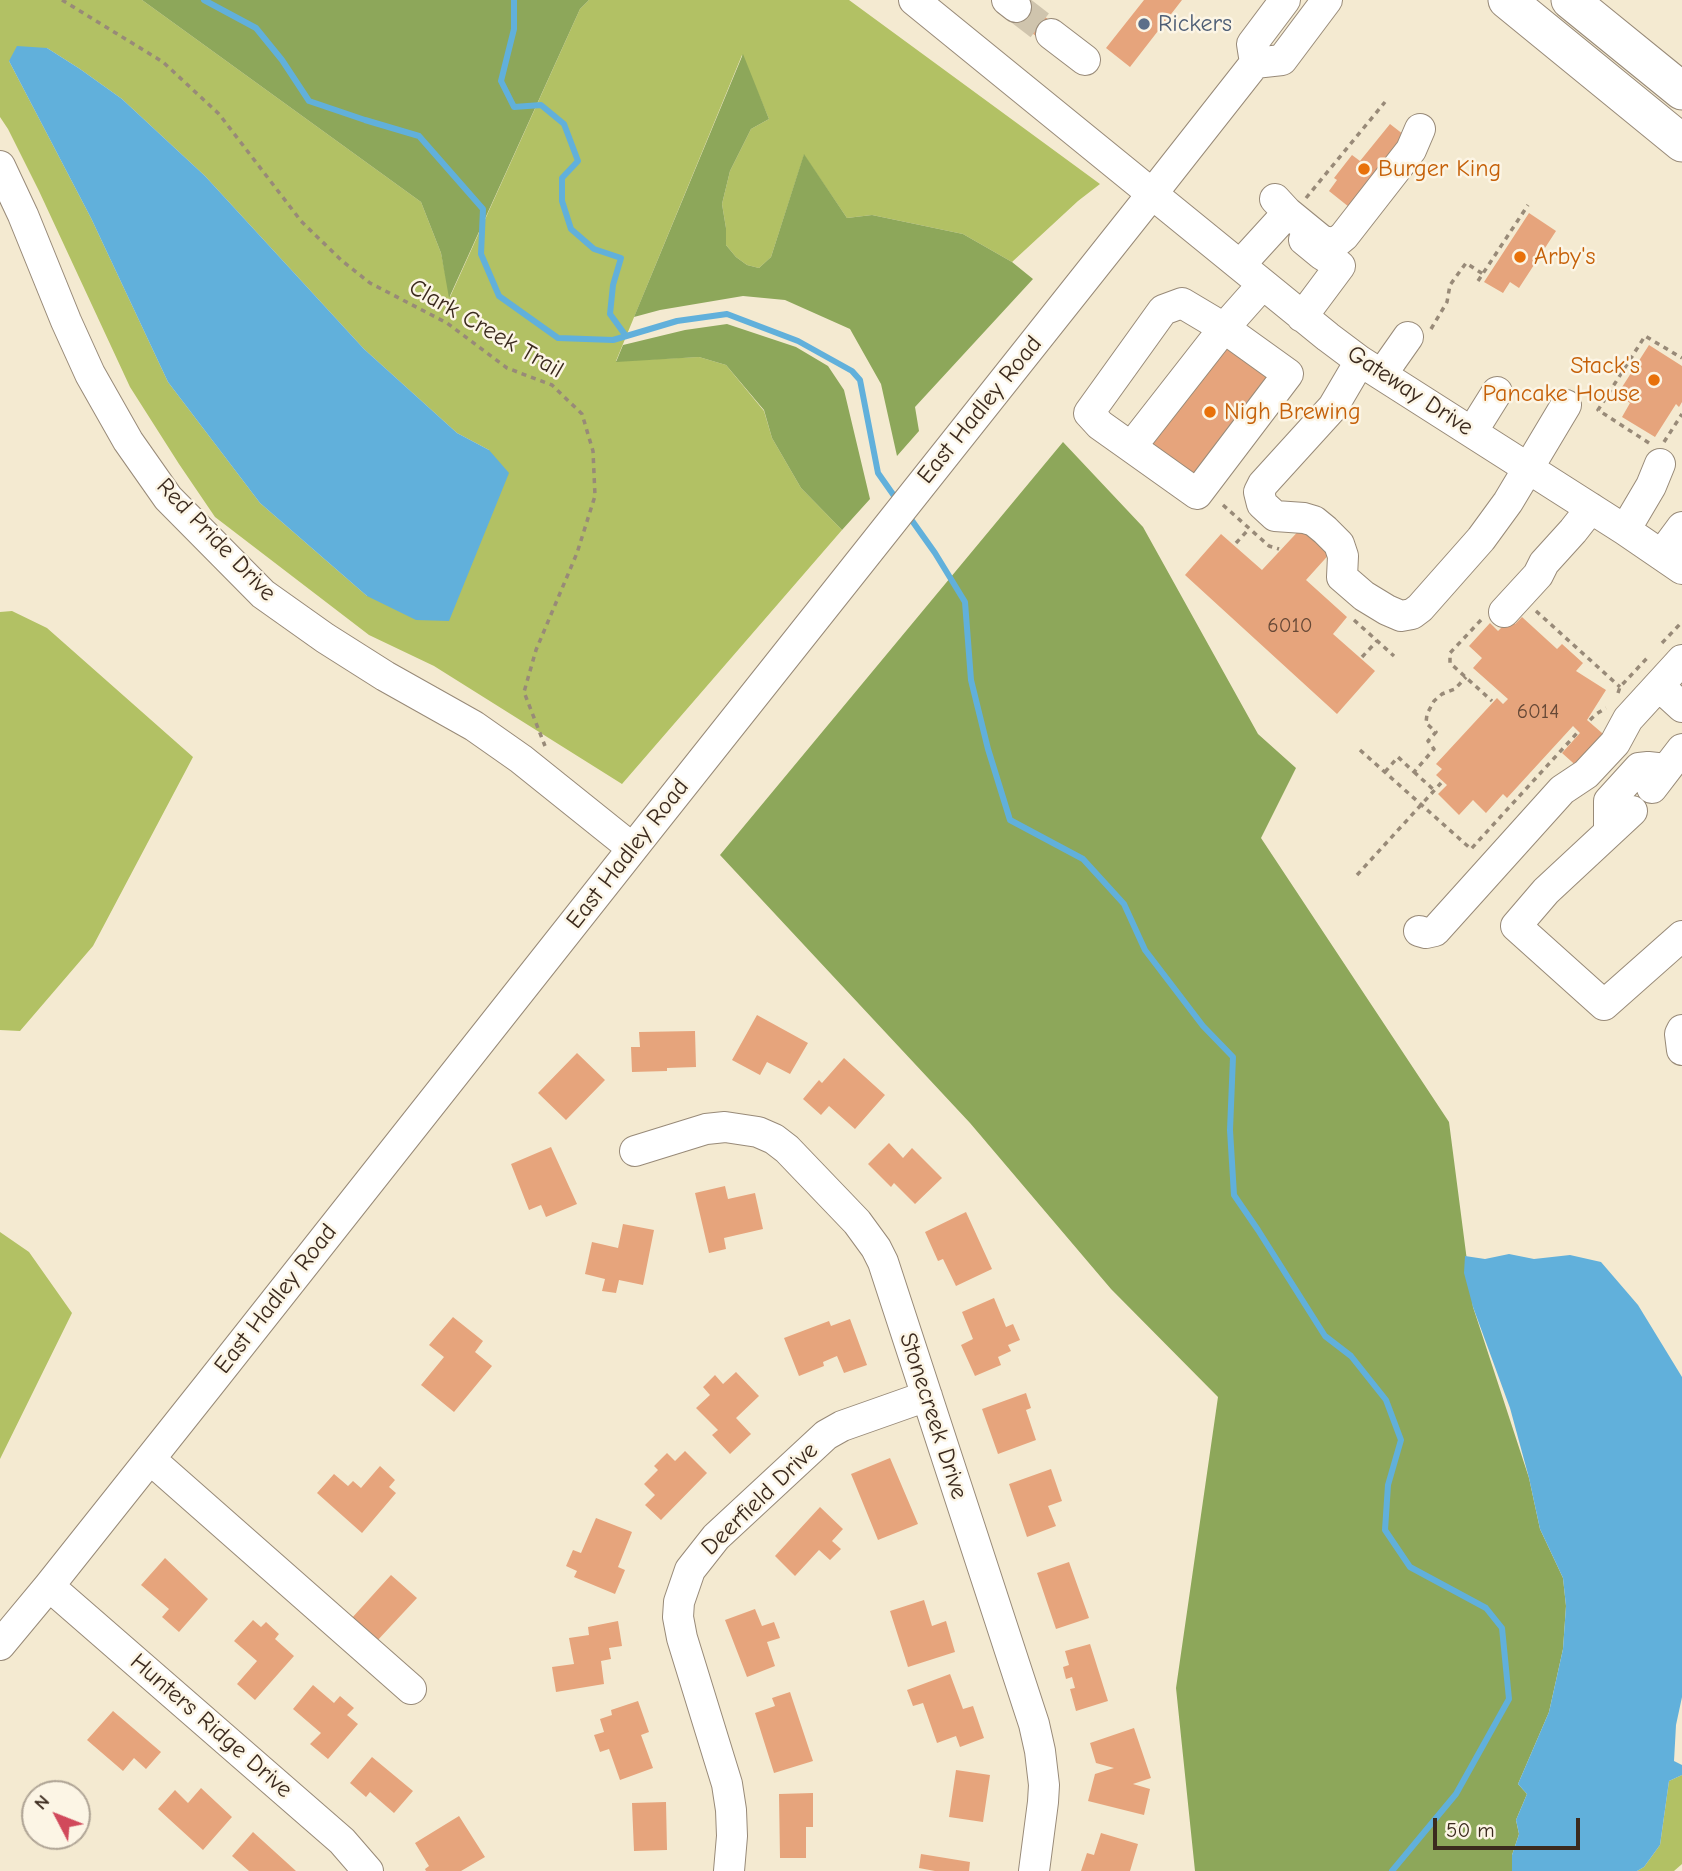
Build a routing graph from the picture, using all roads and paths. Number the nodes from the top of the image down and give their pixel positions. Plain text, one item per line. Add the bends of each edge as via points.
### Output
1 (62, 0) edge
2 (914, 0) edge
3 (1286, 0) edge
4 (1327, 0) edge
5 (1507, 0) edge
6 (1570, 0) edge
7 (1051, 34) tunnel mouth
8 (1085, 60) dead end
9 (1255, 63) junction
10 (1682, 92) edge
11 (1385, 102) dead end
12 (1420, 129) dead end
13 (1682, 143) edge
14 (0, 166) edge
15 (1152, 194) junction
16 (1279, 199) junction
17 (1305, 200) dead end
18 (1528, 205) dead end
19 (1252, 274) junction
20 (1483, 274) junction
21 (1478, 281) dead end
22 (1302, 317) junction
23 (1224, 328) junction
24 (1418, 336) joint
25 (1682, 358) edge
26 (1371, 368) junction
27 (1497, 392) dead end
28 (1566, 405) dead end
29 (1682, 414) edge
30 (1472, 432) junction
31 (1131, 447) junction
32 (1656, 452) junction
33 (1530, 468) junction
34 (1223, 505) dead end
35 (1591, 508) junction
36 (1682, 527) edge
37 (1249, 529) junction
38 (1625, 530) junction
39 (1283, 533) junction
40 (1236, 543) dead end
41 (1672, 562) edge
42 (1518, 598) junction
43 (1377, 641) dead end
44 (1362, 657) dead end
45 (1682, 660) edge
46 (1466, 677) junction
47 (1659, 686) junction
48 (1620, 687) dead end
49 (1492, 701) dead end
50 (1682, 708) edge
51 (1628, 719) junction
52 (1589, 732) joint
53 (545, 747) dead end
54 (1360, 750) dead end
55 (1572, 762) dead end
56 (1666, 769) edge
57 (1385, 772) junction
58 (1414, 772) junction
59 (1441, 783) dead end
60 (1434, 790) junction
61 (1562, 790) junction
62 (1421, 805) junction
63 (1632, 811) dead end
64 (1609, 831) junction
65 (632, 848) junction
66 (1357, 875) dead end
67 (1419, 930) dead end
68 (1682, 936) edge
69 (1682, 1030) edge
70 (1682, 1051) edge
71 (635, 1151) dead end
72 (927, 1396) junction
73 (150, 1459) junction
74 (49, 1586) junction
75 (0, 1645) edge
76 (411, 1689) dead end
77 (368, 1871) edge
78 (729, 1871) edge
79 (1034, 1871) edge

1 - 53 path, Clark Creek Trail via 163,62 219,114 301,221 341,260 370,283 447,323 507,368 552,384 582,414 593,451 595,496 524,692
2 - 15 street, Gateway Drive
3 - 9 street, East Hadley Road via 1252,44
4 - 9 street via 1282,60
5 - 13 main road
6 - 10 main road
7 - 8 street
9 - 15 street, East Hadley Road
11 - 17 path
12 - 16 street via 1411,150 1339,241 1320,239 1287,212
14 - 65 street, Red Pride Drive via 90,374 128,441 168,498 263,594 345,651 474,726
15 - 19 street, Gateway Drive
15 - 65 street, East Hadley Road
16 - 19 street
16 - 22 street via 1321,254 1340,266
18 - 20 path
19 - 22 street, Gateway Drive
19 - 23 street
20 - 21 path
20 - 24 path via 1466,263 1450,285 1447,302
22 - 26 street, Gateway Drive
23 - 31 street
23 - 31 street via 1182,303 1164,310 1089,413
23 - 31 street via 1288,373 1198,494
24 - 26 street
25 - 32 path via 1645,335 1598,410
26 - 30 street, Gateway Drive
26 - 39 street via 1263,484 1259,492 1262,504
27 - 30 street
28 - 33 street
29 - 32 path
30 - 33 street, Gateway Drive
32 - 38 street via 1651,486
33 - 35 street, Gateway Drive
33 - 39 street via 1480,539 1412,614 1401,616 1387,610 1333,569 1343,556 1339,544 1314,521 1304,518
34 - 37 path
35 - 38 street, Gateway Drive
35 - 42 street
36 - 41 street
37 - 39 path via 1269,546
37 - 40 path
38 - 41 street, Gateway Drive
42 - 46 path via 1450,653 1450,663
42 - 48 path
43 - 44 path
45 - 47 street
46 - 49 path
46 - 58 path via 1434,701 1426,723 1436,732 1428,741 1434,749
47 - 50 street
47 - 51 street
51 - 52 street
51 - 61 street via 1615,743 1586,774
52 - 62 path via 1471,849
54 - 57 path
55 - 61 street
56 - 64 street via 1639,768 1609,801
57 - 58 path via 1398,757
57 - 62 path
58 - 60 path
59 - 60 path
60 - 62 path
61 - 67 street via 1435,931
62 - 66 path
63 - 64 street
64 - 68 street via 1516,926 1604,1005
65 - 73 street, East Hadley Road
69 - 70 street
71 - 72 street, Stonecreek Drive via 725,1127 758,1132 787,1149 876,1248
72 - 78 street, Deerfield Drive via 826,1435 716,1537 690,1570 678,1617 727,1784 732,1836
72 - 79 street, Stonecreek Drive via 1034,1724 1044,1785
73 - 74 street, East Hadley Road
73 - 76 street
74 - 75 street, East Hadley Road
74 - 77 street, Hunters Ridge Drive via 342,1841

